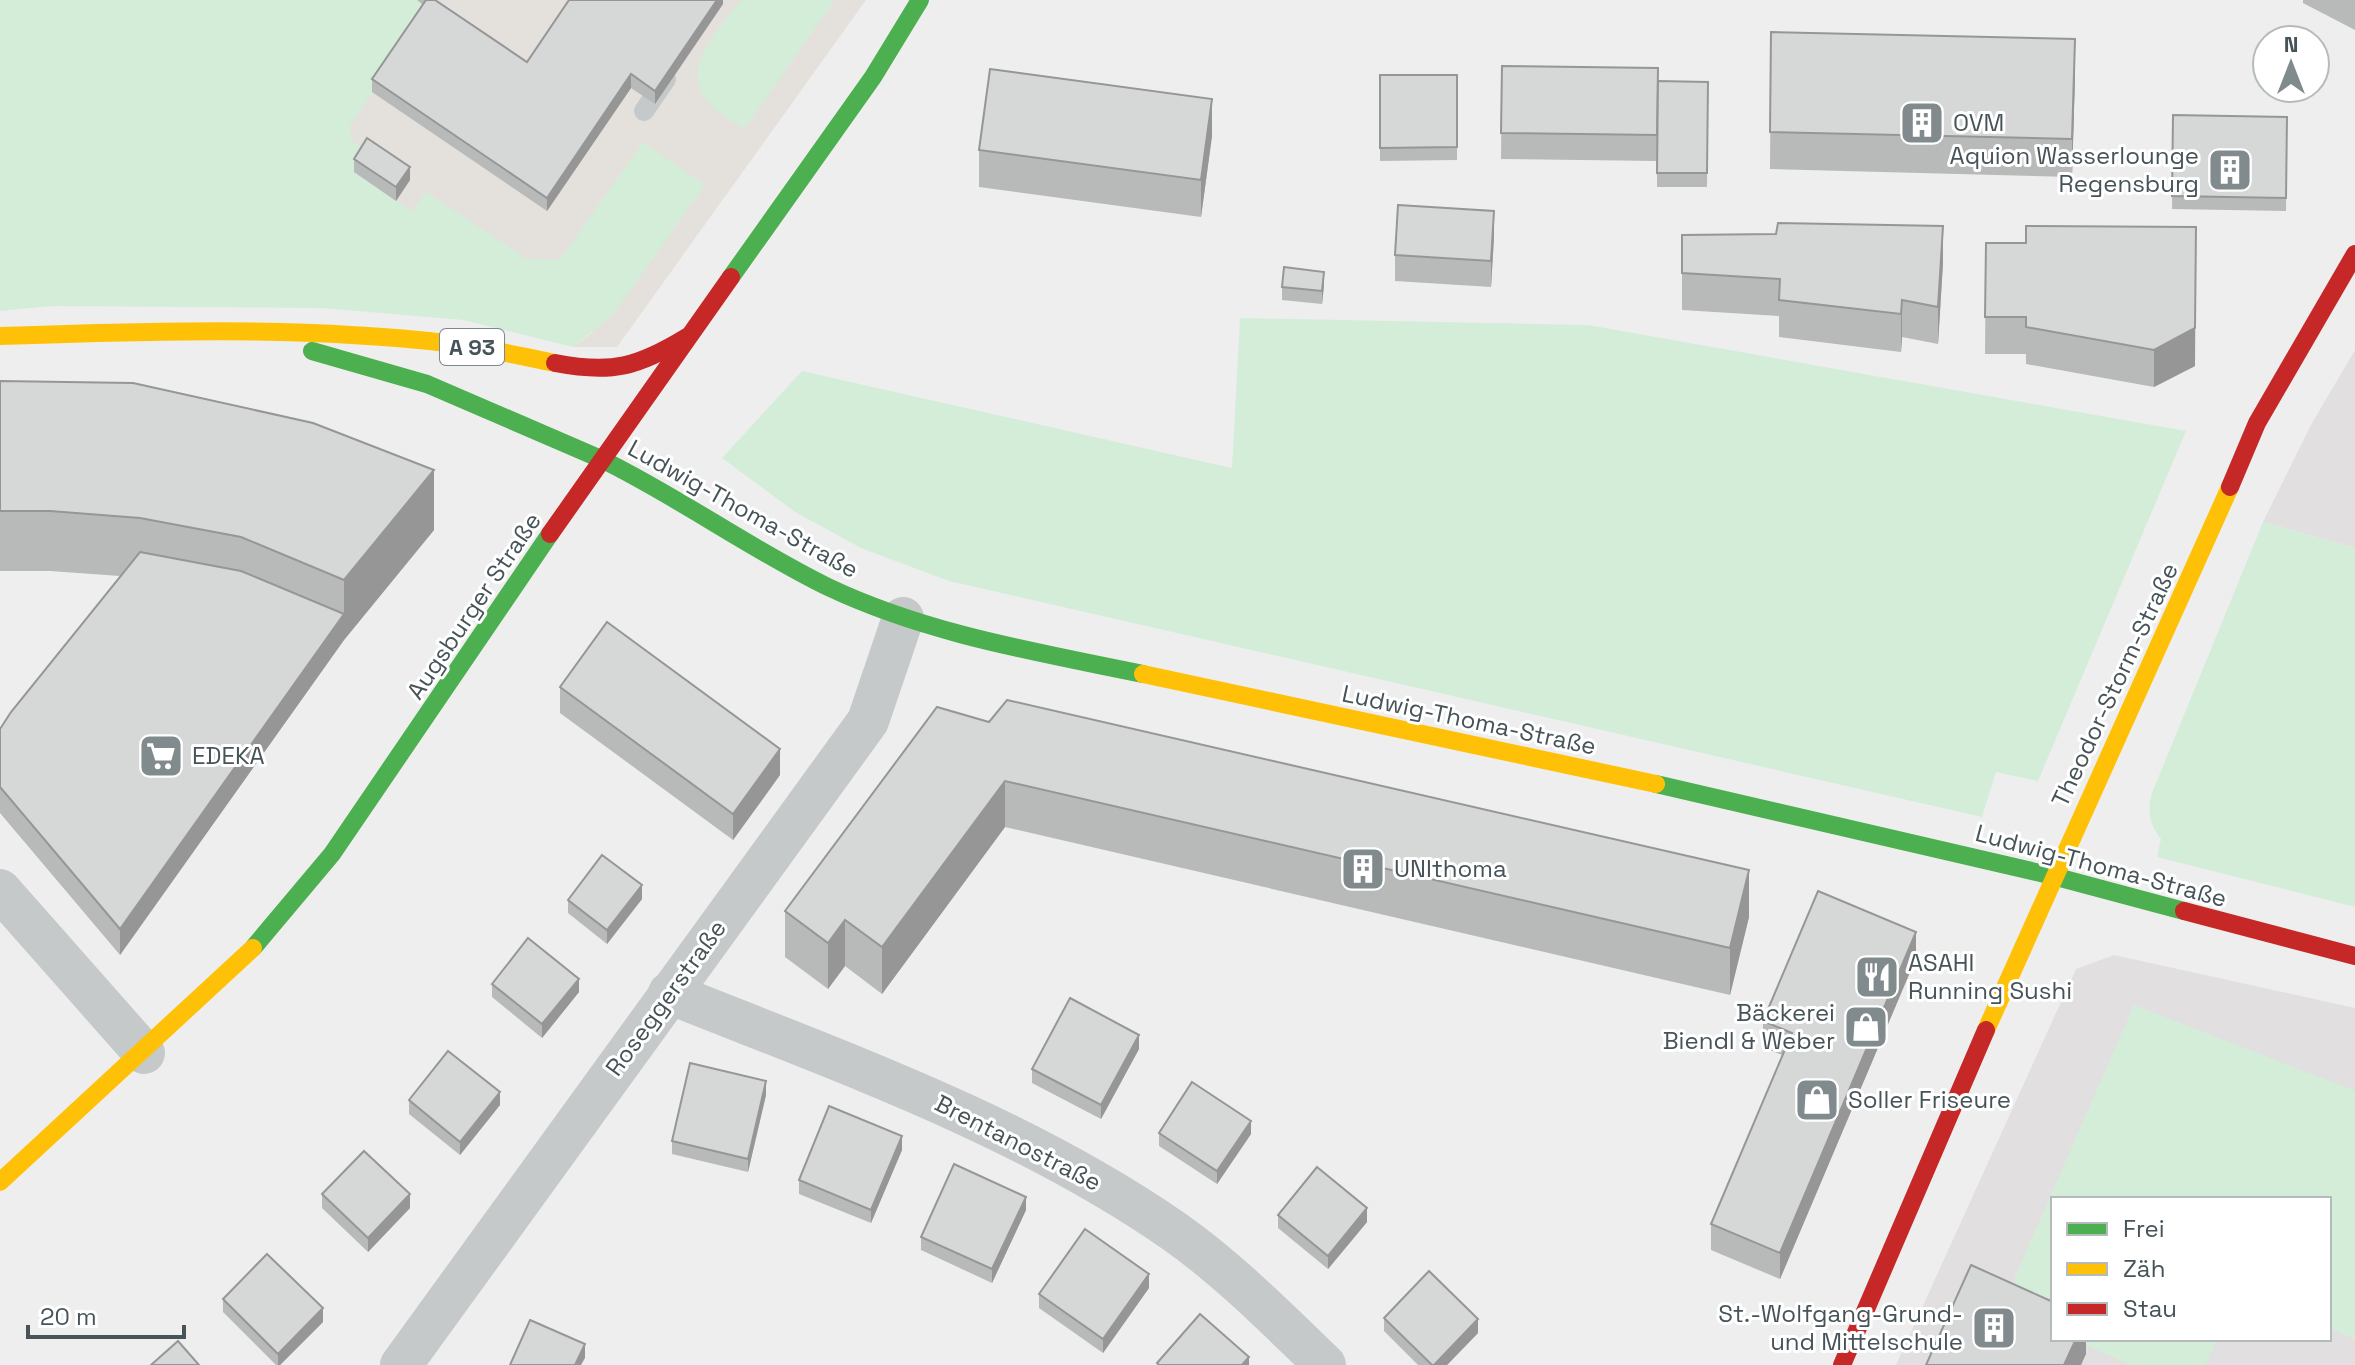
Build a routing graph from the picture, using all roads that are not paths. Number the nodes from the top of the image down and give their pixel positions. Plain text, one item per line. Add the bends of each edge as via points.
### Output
1 (920, 0) edge
2 (678, 62) edge
3 (644, 111) dead end
4 (2355, 254) edge
5 (247, 334) junction
6 (0, 336) edge
7 (687, 337) junction
8 (601, 459) junction
9 (903, 618) junction
10 (2053, 876) junction
11 (0, 890) edge
12 (2355, 956) edge
13 (669, 993) junction
14 (144, 1053) junction
15 (0, 1182) edge
16 (401, 1365) edge
17 (1325, 1365) edge
18 (1842, 1365) edge

1 - 7 main road, Augsburger Straße via 873,77
2 - 3 lane
4 - 10 main road, Theodor-Storm-Straße via 2257,423 2202,555
5 - 6 main road, A 93
5 - 7 main road, A 93 via 412,339 587,369 646,362
5 - 8 main road, A 93 via 427,384
7 - 8 main road, Augsburger Straße
8 - 9 main road, Ludwig-Thoma-Straße via 827,586
8 - 14 main road, Augsburger Straße via 332,854 245,957
9 - 10 main road, Ludwig-Thoma-Straße
9 - 13 street, Roseggerstraße via 868,721
10 - 12 main road, Ludwig-Thoma-Straße
10 - 18 main road, Theodor-Storm-Straße
11 - 14 street
13 - 16 street, Roseggerstraße
13 - 17 street, Brentanostraße via 930,1098 1102,1185 1235,1280
14 - 15 main road, Augsburger Straße

